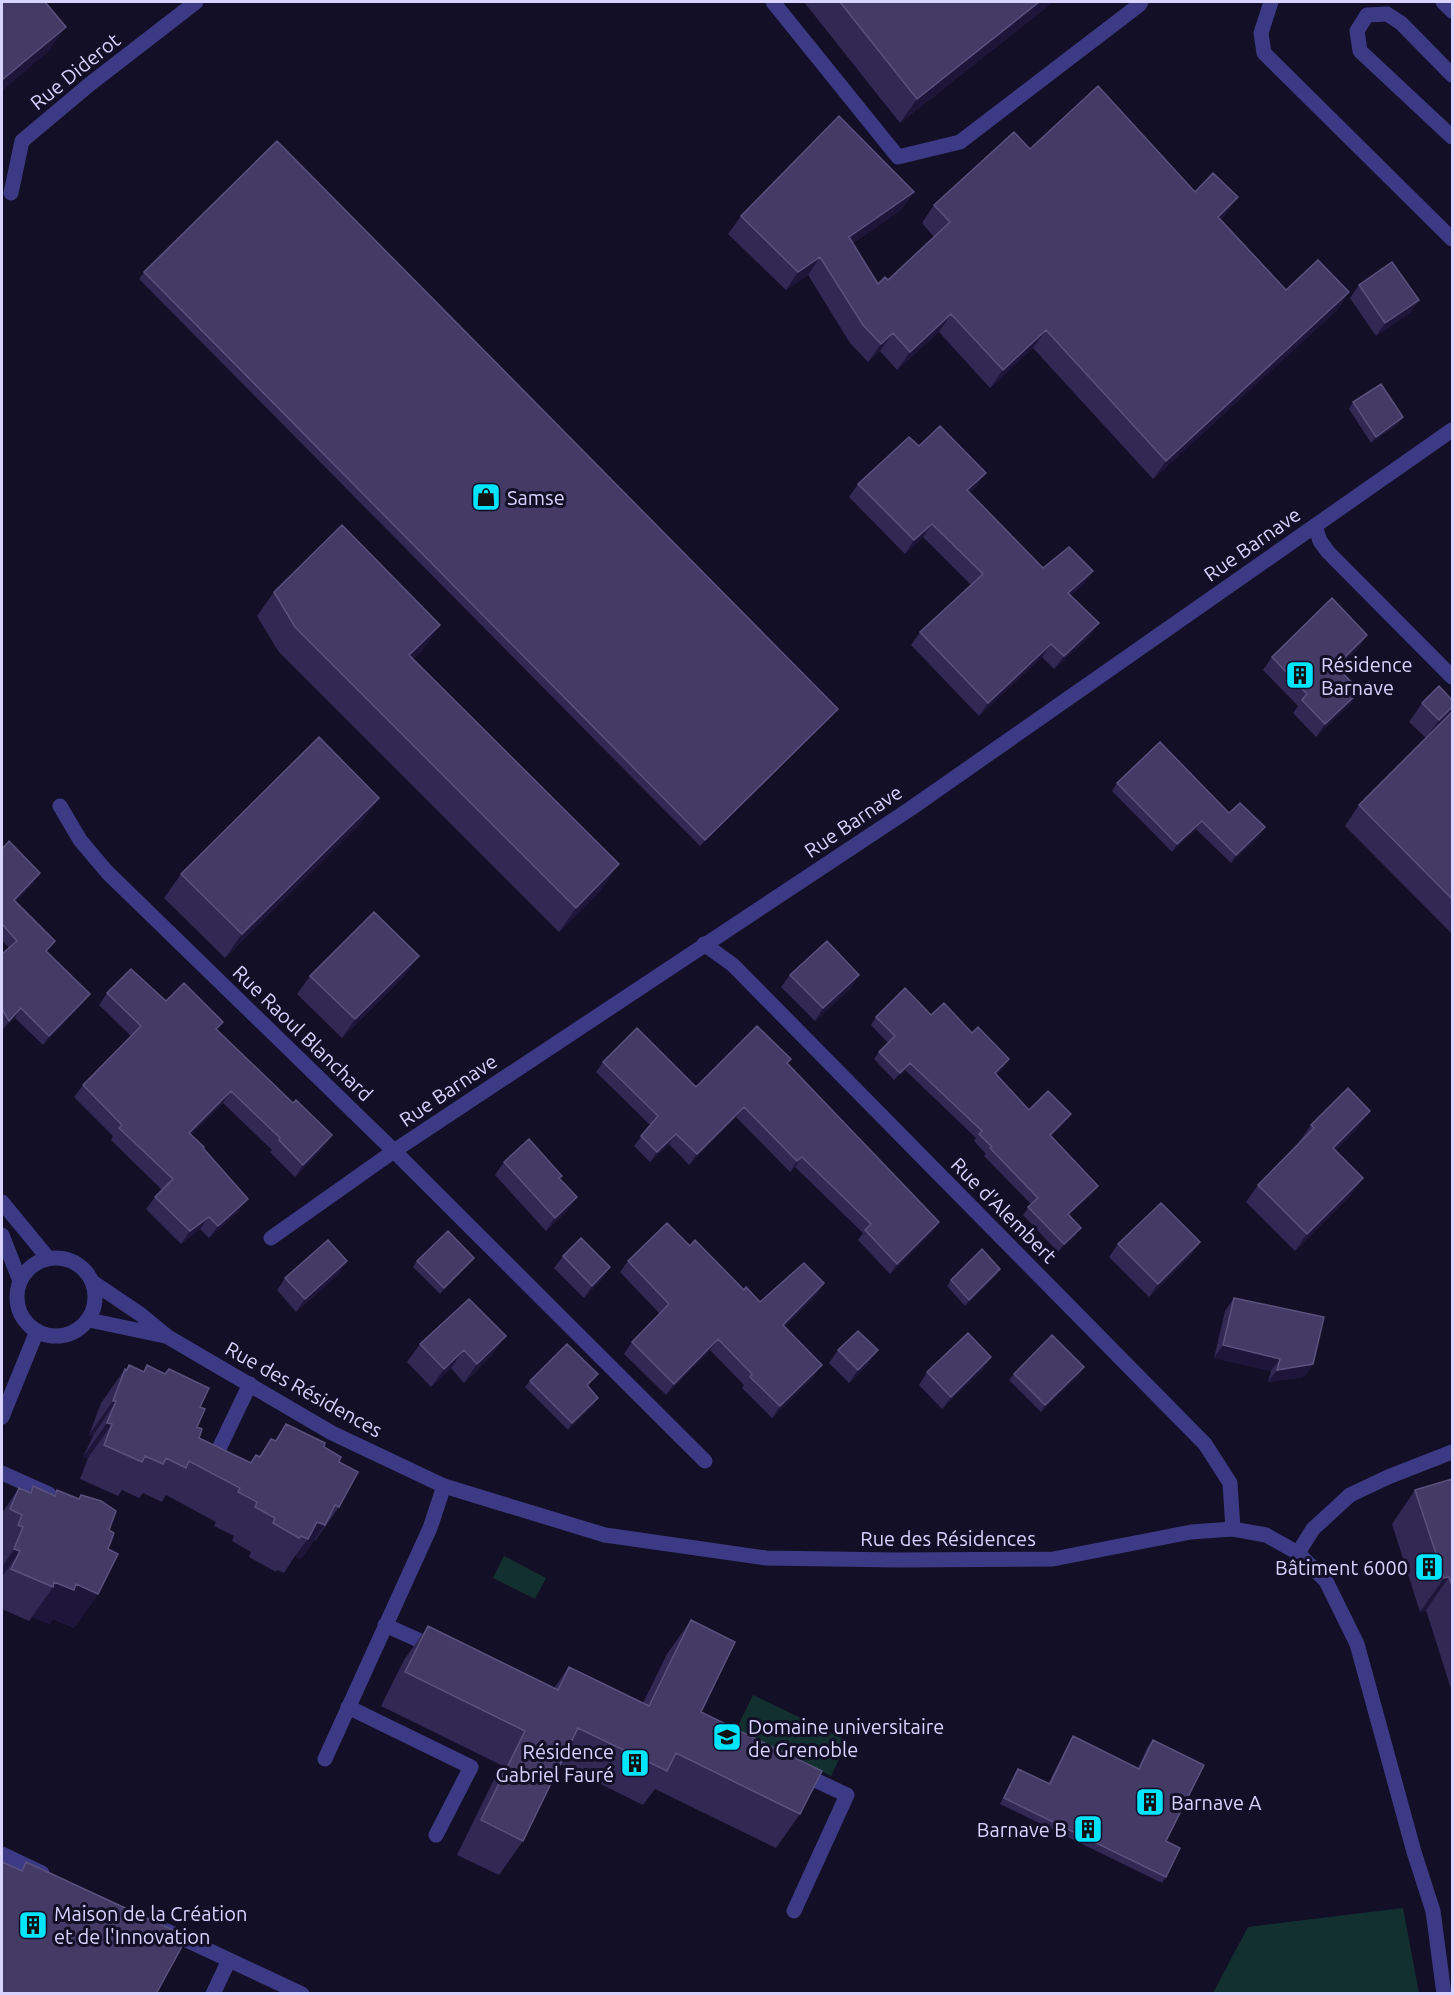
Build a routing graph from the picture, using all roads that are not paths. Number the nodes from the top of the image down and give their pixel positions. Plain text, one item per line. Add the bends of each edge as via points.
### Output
1 (196, 2) edge
2 (773, 2) edge
3 (1141, 2) edge
4 (1271, 2) edge
5 (1443, 2) edge
6 (1452, 11) edge
7 (1452, 75) edge
8 (1452, 137) edge
9 (6, 192) edge
10 (1452, 239) edge
11 (1452, 430) edge
12 (1316, 526) junction
13 (1452, 677) edge
14 (60, 806) dead end
15 (704, 944) junction
16 (394, 1151) junction
17 (2, 1203) edge
18 (2, 1235) edge
19 (271, 1238) dead end
20 (48, 1258) junction
21 (20, 1281) junction
22 (94, 1283) junction
23 (89, 1320) junction
24 (38, 1331) junction
25 (168, 1337) junction
26 (250, 1384) junction
27 (2, 1417) edge
28 (1452, 1452) edge
29 (216, 1455) edge
30 (705, 1461) dead end
31 (2, 1473) edge
32 (444, 1486) junction
33 (49, 1494) edge
34 (1233, 1529) junction
35 (1298, 1553) junction
36 (385, 1625) junction
37 (448, 1653) edge
38 (348, 1707) junction
39 (325, 1759) dead end
40 (782, 1764) edge
41 (435, 1835) dead end
42 (2, 1854) edge
43 (56, 1879) edge
44 (794, 1911) dead end
45 (153, 1924) edge
46 (229, 1960) junction
47 (213, 1994) edge
48 (302, 1994) edge
49 (1444, 1994) edge

1 - 9 street, Rue Diderot via 22,141
2 - 3 street via 898,157 960,142
4 - 10 street via 1261,33 1263,54
5 - 6 street
7 - 8 street via 1401,23 1387,14 1367,15 1357,31 1360,51
11 - 12 street, Rue Barnave
12 - 13 street via 1328,552
12 - 15 street, Rue Barnave via 910,809
14 - 16 street, Rue Raoul Blanchard via 80,840 107,872
15 - 16 street, Rue Barnave
15 - 34 street, Rue d'Alembert via 733,965 1204,1444 1230,1483
16 - 19 street, Rue Barnave
16 - 30 street, Rue Raoul Blanchard
17 - 20 street
18 - 21 street
20 - 21 street via 34,1263
20 - 22 street via 69,1259 79,1264
21 - 24 street via 18,1307 29,1325
22 - 23 street via 95,1308
22 - 25 street, Rue des Résidences
23 - 24 street via 71,1334 48,1336
23 - 25 street, Rue des Résidences
24 - 27 street
25 - 26 street, Rue des Résidences
26 - 29 street
26 - 32 street, Rue des Résidences via 332,1433
28 - 35 street via 1350,1495 1313,1529
31 - 33 street
32 - 34 street, Rue des Résidences via 605,1535 766,1558 1053,1559 1191,1532
32 - 36 street via 430,1528
34 - 35 street, Rue des Résidences via 1266,1535
35 - 49 street, Rue des Résidences via 1326,1581 1357,1644 1432,1911
36 - 37 street
36 - 38 street
38 - 39 street
38 - 41 street via 471,1767
40 - 44 street via 847,1795
42 - 43 street
45 - 46 street
46 - 47 street
46 - 48 street

